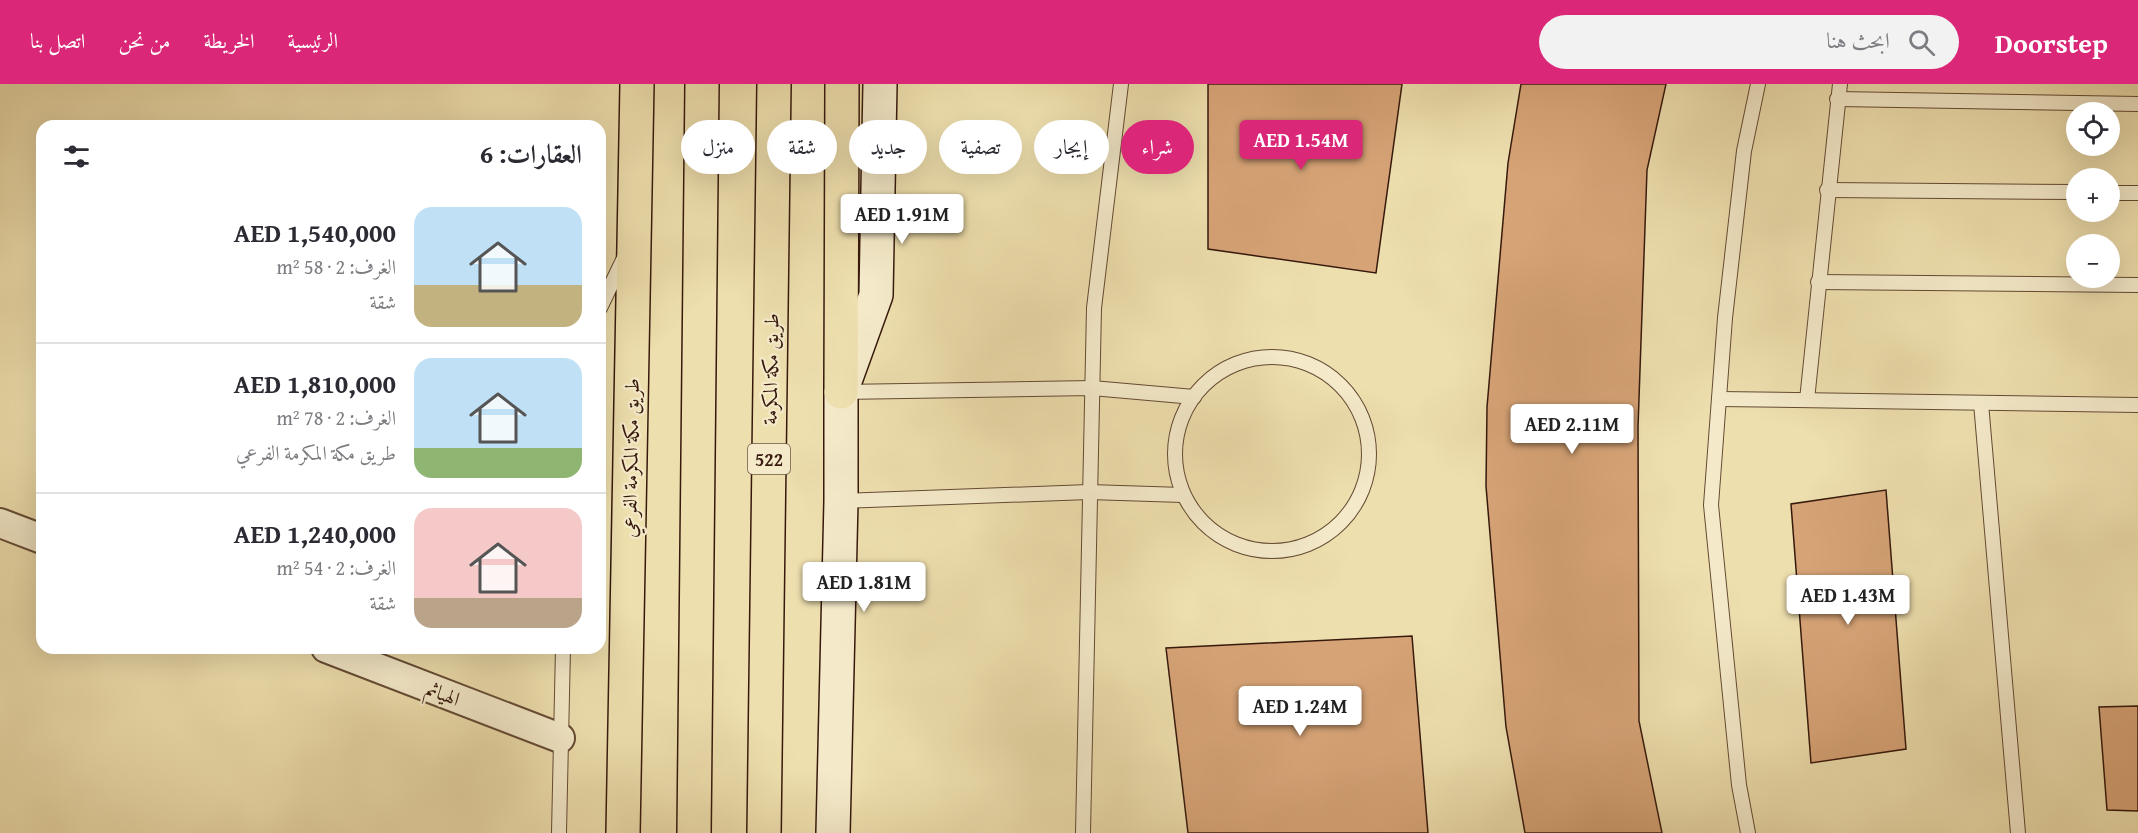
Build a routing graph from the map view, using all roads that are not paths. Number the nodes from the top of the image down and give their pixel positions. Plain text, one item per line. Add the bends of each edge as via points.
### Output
1 (638, 84) edge
2 (702, 84) edge
3 (774, 84) edge
4 (842, 84) edge
5 (880, 84) edge
6 (1121, 84) edge
7 (1758, 84) edge
8 (1840, 84) edge
9 (1837, 99) junction
10 (2138, 104) edge
11 (1827, 190) junction
12 (2066, 192) edge
13 (2120, 193) edge
14 (2138, 193) edge
15 (634, 237) junction
16 (1818, 282) junction
17 (2138, 285) edge
18 (606, 295) edge
19 (1092, 388) junction
20 (841, 392) junction
21 (1194, 397) junction
22 (1719, 399) junction
23 (1806, 400) junction
24 (1981, 403) junction
25 (2138, 405) edge
26 (1089, 492) junction
27 (1183, 495) junction
28 (841, 501) junction
29 (0, 523) edge
30 (36, 537) edge
31 (342, 654) edge
32 (563, 654) edge
33 (560, 738) junction
34 (559, 833) edge
35 (623, 833) edge
36 (694, 833) edge
37 (764, 833) edge
38 (833, 833) edge
39 (1083, 833) edge
40 (1748, 833) edge
41 (2018, 833) edge

1 - 15 main road, طريق مكة المكرمة الفرعي
2 - 36 main road
3 - 37 main road, طريق مكة المكرمة / 522
4 - 20 main road
5 - 20 main road via 876,295
6 - 19 lane via 1094,308
7 - 22 lane via 1744,151
8 - 9 lane
9 - 10 lane
9 - 11 lane
11 - 12 lane
11 - 16 lane
13 - 14 lane
15 - 18 lane
15 - 35 main road, طريق مكة المكرمة الفرعي
16 - 17 lane
16 - 23 lane
19 - 20 lane
19 - 21 lane
19 - 26 lane
20 - 28 main road
21 - 27 lane via 1175,445 1176,471
21 - 27 lane via 1218,374 1249,360 1283,357 1315,366 1342,386 1362,414 1369,459 1366,481 1351,512 1327,535 1296,549 1262,552 1230,543 1203,523
22 - 23 lane
22 - 40 lane via 1711,505 1739,785
23 - 24 lane
24 - 25 lane
24 - 41 lane
26 - 27 lane
26 - 28 lane
26 - 39 lane
28 - 38 main road
29 - 30 street
31 - 33 street, الهياثم
32 - 33 lane
33 - 34 lane

